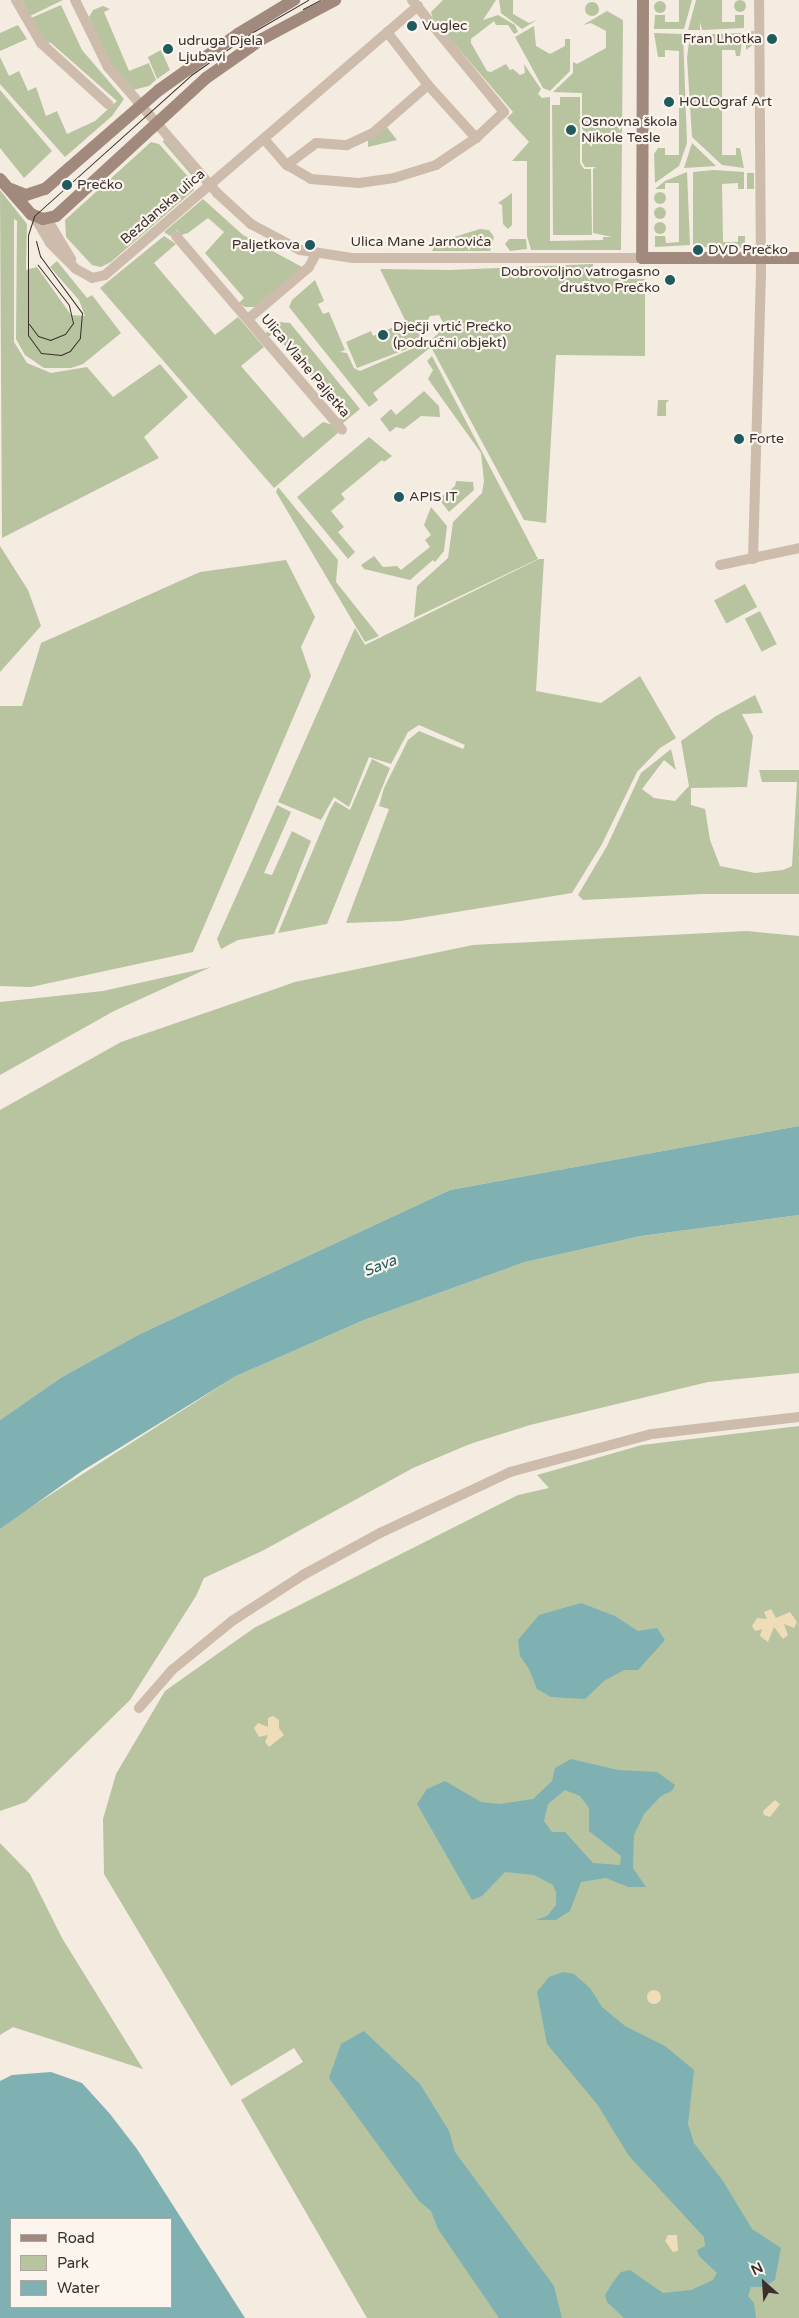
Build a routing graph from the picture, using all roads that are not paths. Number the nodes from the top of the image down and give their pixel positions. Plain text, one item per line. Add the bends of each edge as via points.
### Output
1 (16, 0) edge
2 (75, 0) edge
3 (294, 0) edge
4 (334, 0) edge
5 (643, 0) edge
6 (759, 0) edge
7 (415, 3) edge
8 (387, 32) junction
9 (428, 85) junction
10 (108, 104) dead end
11 (141, 105) junction
12 (157, 124) junction
13 (264, 138) junction
14 (476, 138) junction
15 (287, 165) junction
16 (2, 181) edge
17 (209, 184) junction
18 (45, 189) junction
19 (34, 216) junction
20 (47, 219) junction
21 (176, 236) dead end
22 (316, 254) junction
23 (642, 258) junction
24 (799, 258) edge
25 (760, 259) junction
26 (76, 269) junction
27 (248, 320) junction
28 (342, 430) dead end
29 (799, 548) edge
30 (753, 559) junction
31 (720, 565) dead end
32 (799, 1417) edge
33 (139, 1708) dead end

1 - 10 street via 41,43
2 - 11 street, Ulica Mane Jarnovića via 103,60
3 - 11 street via 209,53
4 - 12 street via 273,32 227,63 179,100
5 - 23 street
6 - 25 street
7 - 8 street, Bezdanska ulica
7 - 14 street via 504,112
8 - 9 street
8 - 13 street, Bezdanska ulica
9 - 14 street
9 - 15 street via 373,133 347,145 316,143
11 - 12 street, Ulica Mane Jarnovića
11 - 18 street
12 - 17 street, Ulica Mane Jarnovića
12 - 20 street via 60,213
13 - 15 street
13 - 17 street, Bezdanska ulica
14 - 15 street via 436,165 394,178 359,183 311,179
16 - 18 street via 26,195
16 - 19 street
17 - 22 street, Ulica Mane Jarnovića via 251,224 293,247
17 - 26 street, Bezdanska ulica via 109,272 92,278
18 - 19 street
19 - 20 street
19 - 26 street, Bezdanska ulica via 50,244
20 - 26 street
21 - 27 street, Ulica Vlahe Paljetka
22 - 23 street, Ulica Mane Jarnovića via 353,258
22 - 27 street, Ulica Vlahe Paljetka via 309,267
23 - 25 street, Ulica Mane Jarnovića
24 - 25 street, Ulica Mane Jarnovića
25 - 30 street
27 - 28 street, Ulica Vlahe Paljetka
29 - 30 street
30 - 31 street
32 - 33 street via 652,1434 510,1472 380,1533 303,1575 232,1621 172,1670

